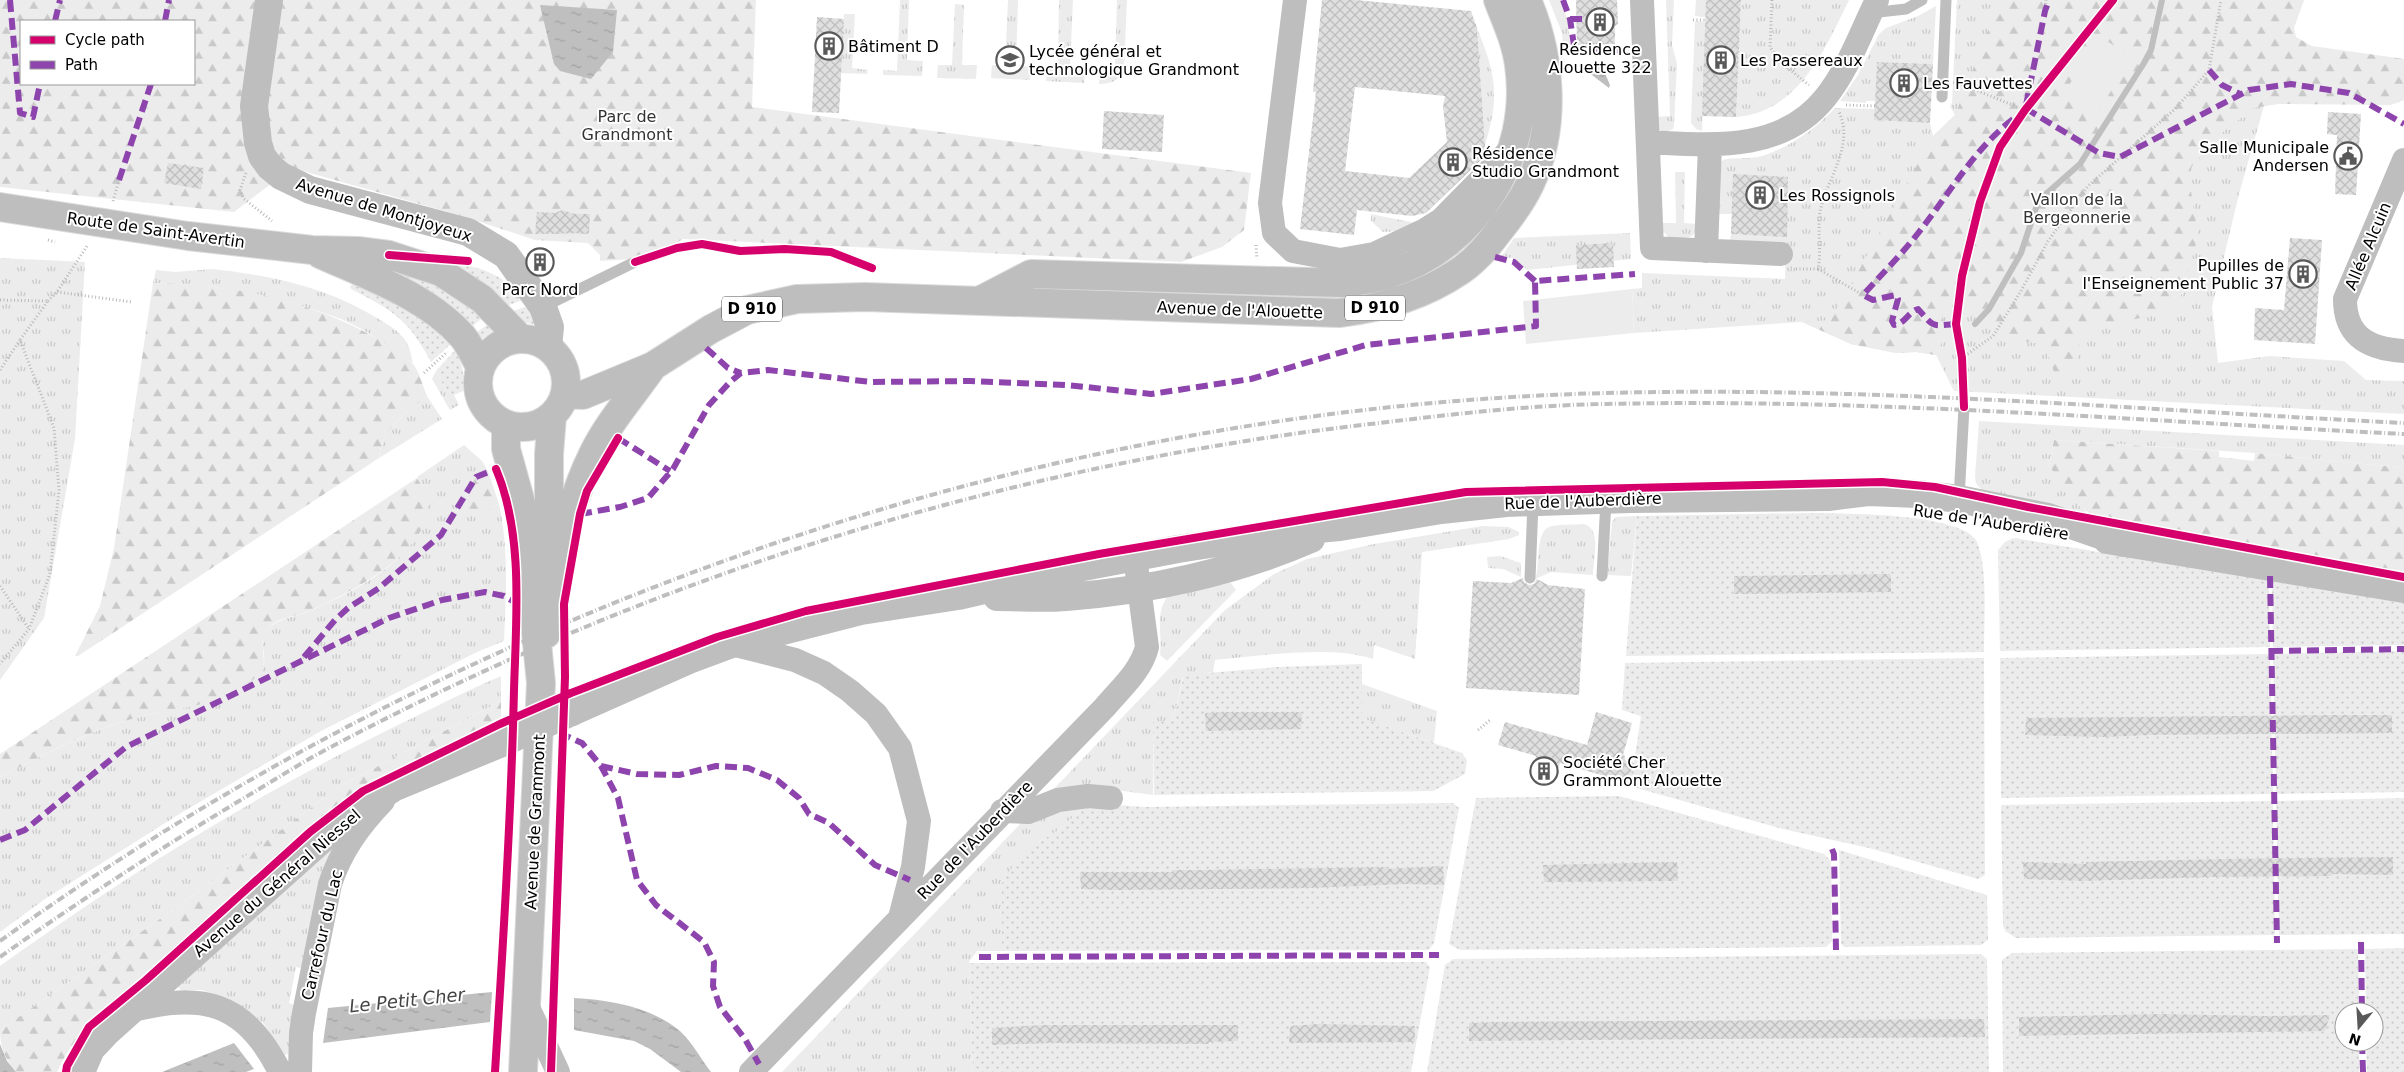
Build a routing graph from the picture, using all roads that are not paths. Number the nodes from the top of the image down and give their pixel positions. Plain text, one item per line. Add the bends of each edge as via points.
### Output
1 (269, 0) edge
2 (1295, 0) edge
3 (1498, 0) edge
4 (1526, 0) edge
5 (1642, 0) edge
6 (1922, 0) edge
7 (1946, 0) edge
8 (1873, 7) edge
9 (1942, 97) dead end
10 (1648, 142) junction
11 (1710, 145) junction
12 (1512, 147) junction
13 (2404, 160) edge
14 (2398, 190) edge
15 (0, 207) edge
16 (312, 250) junction
17 (1706, 251) junction
18 (1781, 254) road end
19 (635, 262) dead end
20 (980, 300) junction
21 (543, 307) junction
22 (520, 338) junction
23 (548, 347) junction
24 (2404, 351) edge
25 (653, 366) junction
26 (480, 367) junction
27 (559, 405) junction
28 (1964, 407) dead end
29 (506, 424) junction
30 (1828, 497) junction
31 (1959, 499) junction
32 (1606, 500) junction
33 (1533, 502) junction
34 (1340, 527) junction
35 (2123, 543) junction
36 (1135, 557) junction
37 (1602, 576) dead end
38 (1530, 578) dead end
39 (1139, 587) junction
40 (2404, 589) edge
41 (958, 596) junction
42 (549, 609) junction
43 (732, 644) junction
44 (541, 683) junction
45 (395, 787) junction
46 (1111, 798) dead end
47 (1002, 811) junction
48 (901, 917) junction
49 (526, 1003) junction
50 (130, 1011) junction
51 (82, 1070) edge
52 (280, 1072) edge
53 (300, 1072) edge
54 (523, 1072) edge
55 (558, 1072) edge
56 (752, 1072) edge

1 - 21 main road, Avenue de Montjoyeux via 254,106 258,144 270,167 310,190 468,232 506,255
2 - 12 street via 1270,203 1274,233 1293,251 1340,260 1374,254 1425,230 1441,220
3 - 12 main road, Avenue de l'Alouette / D 910 via 1512,35 1519,65 1522,110
4 - 20 main road, Avenue de l'Alouette / D 910 via 1540,36 1547,79 1548,114 1540,159 1515,212 1461,270 1441,283 1383,306 1339,313
5 - 10 street
6 - 8 lane via 1906,9
7 - 9 lane
8 - 11 street via 1842,71 1826,98 1812,111 1789,128 1760,140
10 - 11 street
10 - 17 street via 1652,248
11 - 17 street
12 - 20 main road, Avenue de l'Alouette / D 910 via 1496,188 1468,226 1430,255 1390,274 1344,283 1316,284 1031,274
13 - 14 street, Allée Alcuin
14 - 24 street, Allée Alcuin via 2345,298 2345,314 2354,332 2365,342
15 - 16 main road, Route de Saint-Avertin via 188,236
16 - 22 main road, Route de Saint-Avertin via 358,250 389,255 441,272 482,299
16 - 26 main road, Route de Saint-Avertin via 427,307 462,337
17 - 18 street
19 - 21 lane
20 - 25 main road, Avenue de l'Alouette / D 910 via 797,299 748,310 711,328
21 - 23 main road, Avenue de Montjoyeux via 550,327
22 - 23 main road via 535,340
22 - 26 main road via 499,345
23 - 27 main road via 563,365 566,376
25 - 27 main road, D 910
25 - 42 main road via 593,453 576,493
26 - 29 main road via 478,390 483,405
27 - 29 main road via 535,426
27 - 42 main road via 549,454
28 - 31 lane
29 - 44 main road, Avenue de Grammont via 506,449 524,514
30 - 31 main road, Rue de l'Auberdière via 1868,492
30 - 32 main road, Rue de l'Auberdière
30 - 35 main road, Rue de l'Auberdière
31 - 35 main road, Rue de l'Auberdière via 2048,518
32 - 33 main road, Rue de l'Auberdière
32 - 37 lane
33 - 34 main road, Rue de l'Auberdière via 1441,510
33 - 38 lane
34 - 36 main road, Rue de l'Auberdière via 1294,531
34 - 39 main road, Rue de l'Auberdière via 1268,557
35 - 40 main road, Rue de l'Auberdière
36 - 39 street, Rue de l'Auberdière
36 - 41 main road, Avenue du Général Niessel
39 - 41 main road, Avenue du Général Niessel via 1063,597
39 - 47 street, Rue de l'Auberdière via 1147,647 1144,660 1105,707
41 - 43 main road, Avenue du Général Niessel via 861,611
42 - 44 main road
43 - 45 main road, Avenue du Général Niessel, bridge
43 - 48 street via 795,660 824,673 876,714 900,748 919,821 913,867
44 - 49 main road, Avenue de Grammont
45 - 50 main road, Avenue du Général Niessel via 346,818
45 - 53 street, Carrefour du Lac via 352,837 332,877 304,1013
46 - 47 street via 1088,796 1058,800 1028,812
47 - 48 street, Rue de l'Auberdière
48 - 56 street, Rue de l'Auberdière
49 - 54 main road, Avenue de Grammont
49 - 55 street
50 - 51 main road, Avenue du Général Niessel via 92,1049
50 - 52 street via 188,1001 221,1008 254,1031

